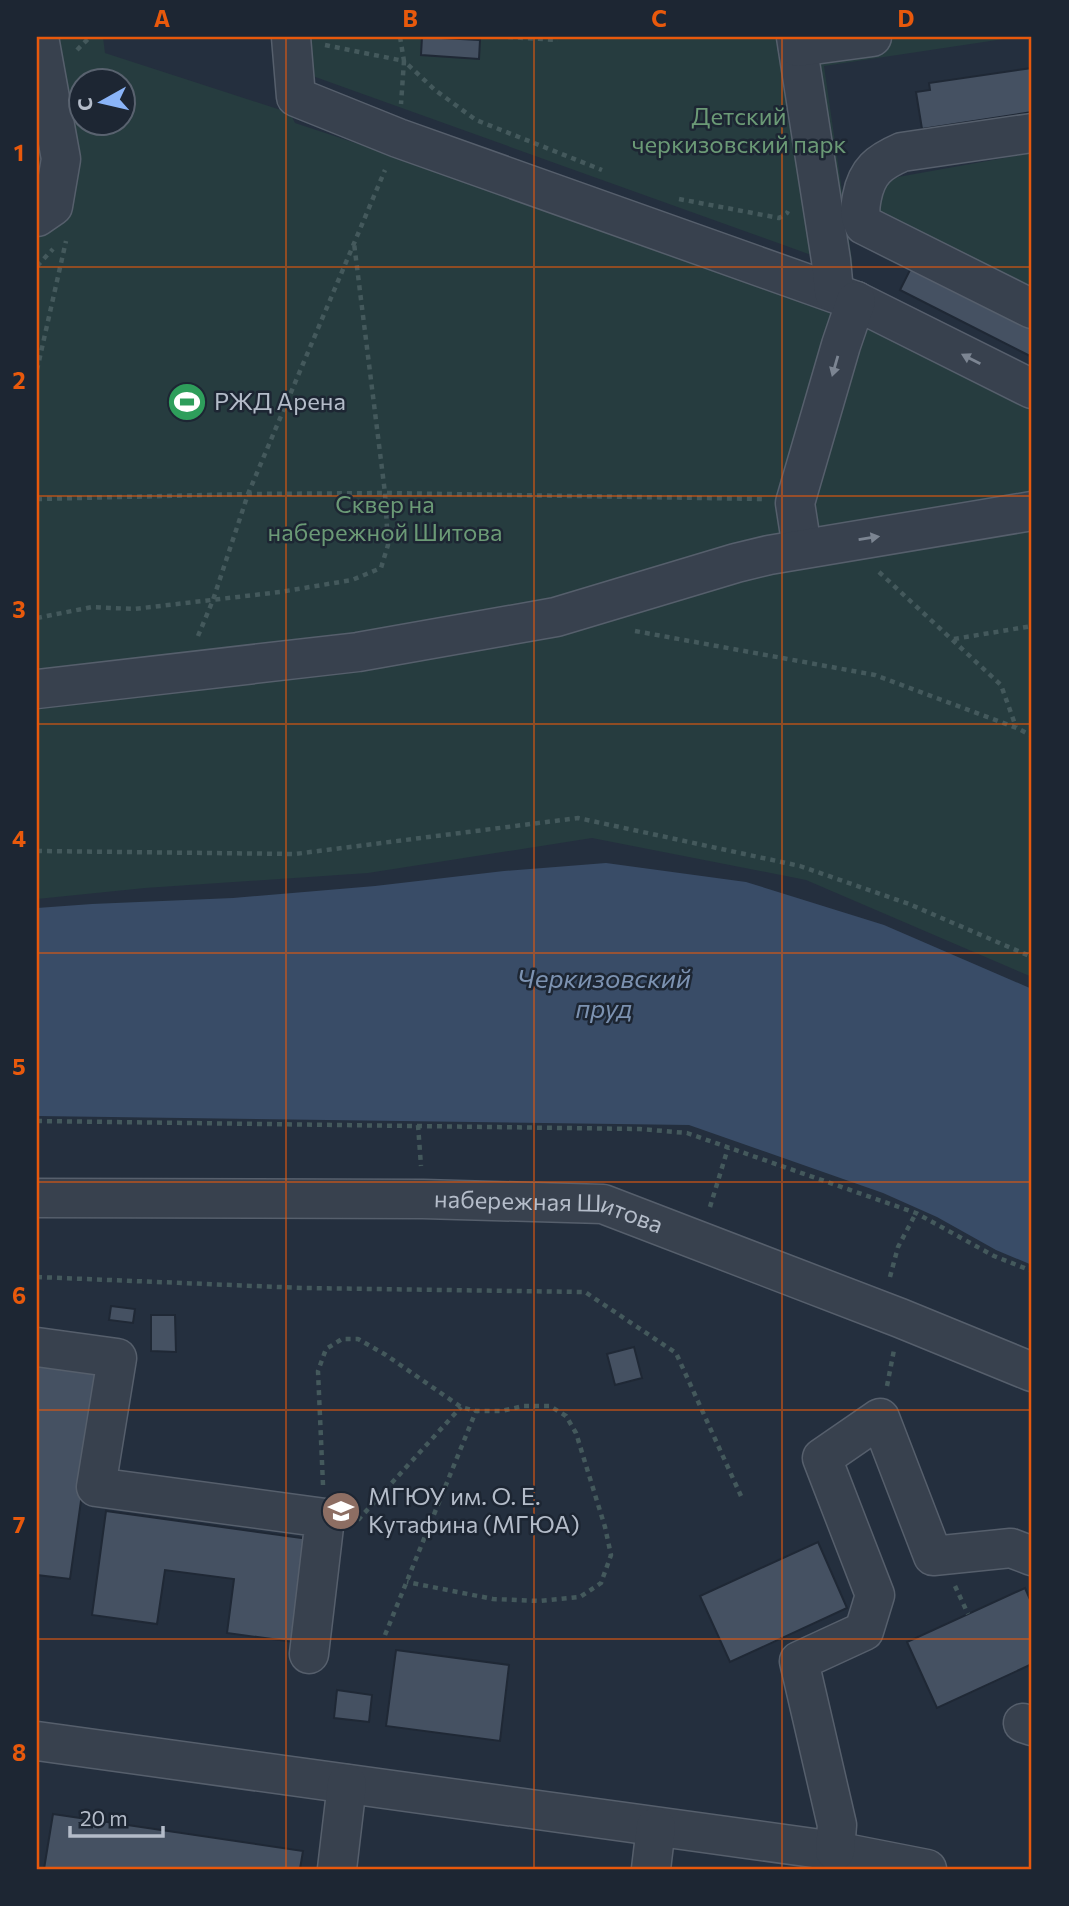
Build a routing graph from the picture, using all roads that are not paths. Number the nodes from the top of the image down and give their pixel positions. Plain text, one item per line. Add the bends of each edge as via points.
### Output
1 (39, 37) edge
2 (291, 37) edge
3 (872, 37) edge
4 (797, 42) edge
5 (1032, 133) edge
6 (52, 225) edge
7 (845, 297) junction
8 (1032, 309) edge
9 (1032, 389) edge
10 (1032, 511) edge
11 (802, 548) junction
12 (37, 689) edge
13 (37, 1198) edge
14 (37, 1347) edge
15 (1032, 1372) edge
16 (1032, 1556) edge
17 (309, 1654) dead end
18 (37, 1741) edge
19 (347, 1784) junction
20 (656, 1827) junction
21 (835, 1851) junction
22 (337, 1869) edge
23 (651, 1869) edge
24 (927, 1869) edge

1 - 6 street via 61,159
2 - 7 street via 296,97 398,138
3 - 4 street
4 - 7 street via 829,247
5 - 8 street via 902,152 886,159 865,183 860,217 864,225
9 -> 7 street
7 -> 11 street via 841,345 795,503
11 -> 10 street
11 - 12 street via 555,617 358,652
13 - 15 street, набережная Шитова via 603,1204
14 - 17 street via 117,1358 96,1487 341,1519
16 - 21 street via 1010,1548 933,1556 880,1418 822,1458 875,1595 864,1631 799,1661 837,1825
18 - 19 street
19 - 20 street
19 - 22 street
20 - 21 street
20 - 23 street
21 - 24 street

